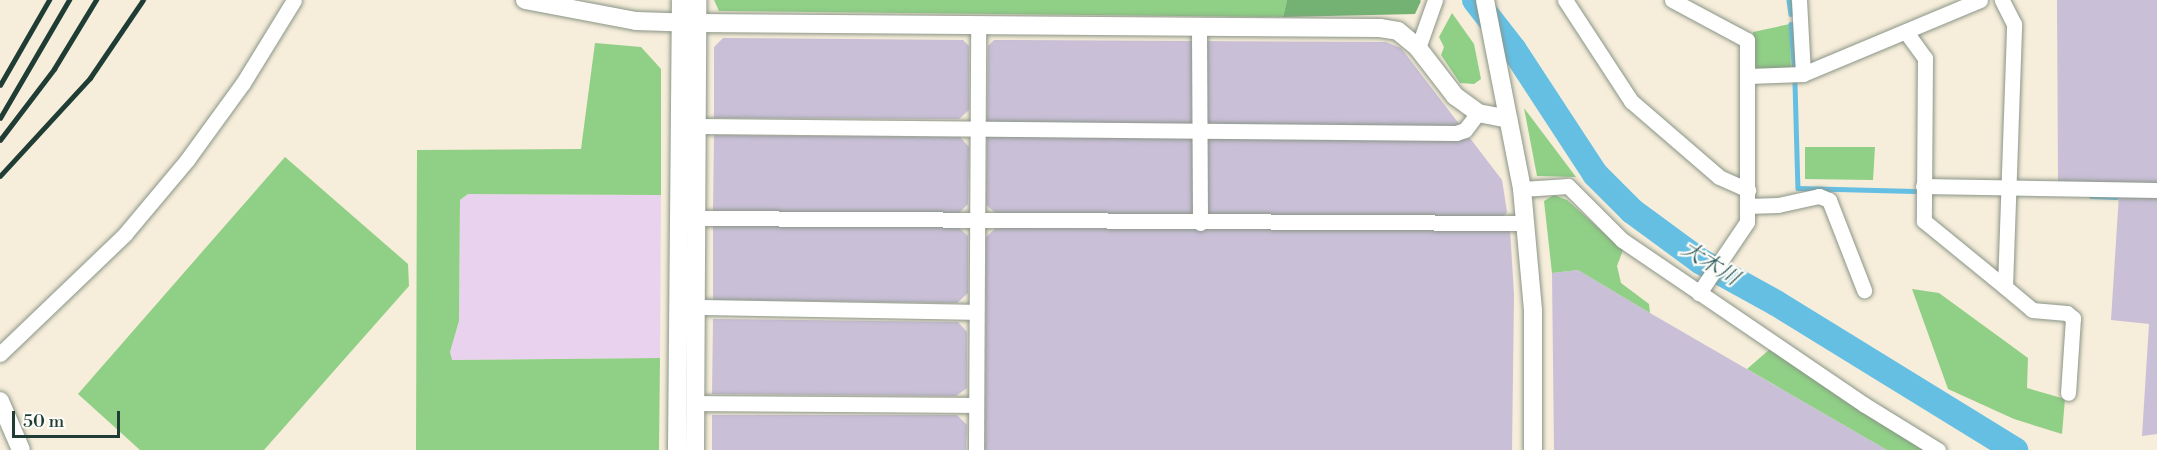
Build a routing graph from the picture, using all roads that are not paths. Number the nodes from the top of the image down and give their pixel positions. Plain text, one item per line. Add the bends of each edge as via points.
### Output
1 (294, 0) edge
2 (525, 0) edge
3 (681, 0) edge
4 (698, 0) edge
5 (1435, 0) edge
6 (1485, 0) edge
7 (1565, 0) edge
8 (1671, 0) edge
9 (1798, 0) edge
10 (1980, 0) edge
11 (2002, 0) edge
12 (689, 23) junction
13 (978, 26) junction
14 (1199, 29) junction
15 (1906, 32) junction
16 (1418, 48) junction
17 (1803, 74) junction
18 (1748, 76) junction
19 (1478, 112) junction
20 (1508, 119) junction
21 (698, 126) junction
22 (977, 128) junction
23 (1200, 130) junction
24 (1923, 186) junction
25 (2009, 187) junction
26 (1522, 189) junction
27 (1748, 190) junction
28 (2157, 190) edge
29 (1747, 206) junction
30 (696, 218) junction
31 (978, 220) junction
32 (1200, 222) junction
33 (1526, 223) junction
34 (2005, 287) junction
35 (1701, 289) junction
36 (1864, 290) dead end
37 (696, 307) junction
38 (976, 312) junction
39 (0, 354) edge
40 (2068, 393) dead end
41 (0, 401) edge
42 (696, 404) junction
43 (976, 405) junction
44 (21, 450) edge
45 (677, 450) edge
46 (696, 450) edge
47 (976, 450) edge
48 (1533, 450) edge
49 (1938, 450) edge

1 - 39 street via 243,83 187,160 125,234
2 - 12 street via 605,16
3 - 12 street
4 - 12 street
5 - 16 street
6 - 20 street
7 - 27 street via 1631,101 1719,177
8 - 18 street via 1745,37
9 - 17 street
10 - 15 street
11 - 25 street via 2014,24
12 - 13 street
12 - 21 street
12 - 45 street
13 - 14 street
13 - 22 street
14 - 16 street via 1380,28 1398,31
14 - 23 street
15 - 17 street
15 - 24 street via 1925,58
16 - 19 street via 1455,96
17 - 18 street
18 - 27 street
19 - 20 street
19 - 23 street via 1465,130 1456,133
20 - 26 street
21 - 22 street
21 - 30 street
22 - 23 street
22 - 31 street
23 - 32 street
24 - 25 street
24 - 34 street via 1923,215 1928,227
25 - 28 street
25 - 34 street
26 - 33 street
26 - 35 street via 1568,186 1622,240
27 - 29 street
29 - 35 street via 1747,222
29 - 36 street via 1778,205 1819,196 1829,200
30 - 31 street
30 - 37 street
31 - 32 street
31 - 38 street
32 - 33 street
33 - 48 street via 1533,311
34 - 40 street via 2031,310 2067,313 2073,318
35 - 49 street
37 - 38 street
37 - 42 street
38 - 43 street
41 - 44 street
42 - 43 street
42 - 46 street
43 - 47 street

